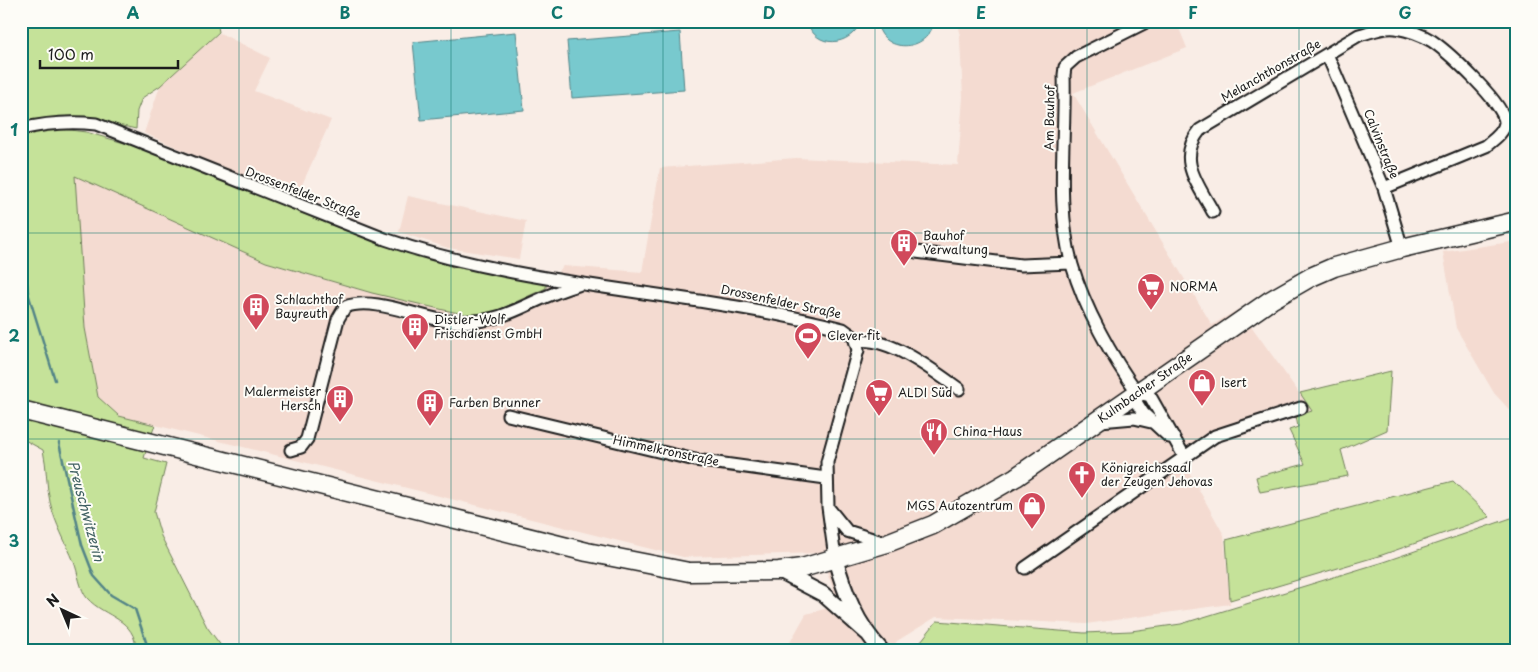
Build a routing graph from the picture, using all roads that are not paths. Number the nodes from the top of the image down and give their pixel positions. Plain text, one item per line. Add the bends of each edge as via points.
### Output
1 (1148, 21) edge
2 (1327, 54) junction
3 (21, 129) edge
4 (1384, 188) junction
5 (1213, 212) dead end
6 (1517, 221) edge
7 (1402, 248) junction
8 (916, 252) dead end
9 (1072, 264) junction
10 (580, 284) junction
11 (857, 341) junction
12 (959, 389) dead end
13 (1138, 392) junction
14 (1301, 408) dead end
15 (21, 410) edge
16 (508, 415) dead end
17 (1096, 422) junction
18 (1152, 423) junction
19 (1176, 443) junction
20 (291, 450) dead end
21 (1184, 456) junction
22 (826, 478) junction
23 (828, 507) junction
24 (887, 543) junction
25 (835, 558) junction
26 (1025, 568) dead end
27 (779, 571) junction
28 (867, 633) junction
29 (882, 651) edge

1 - 9 street, Am Bauhof via 1076,57 1065,67 1065,214
2 - 4 street, Calvinstraße
2 - 4 street, Melanchthonstraße via 1359,35 1383,28 1404,30 1432,42 1490,96 1503,114 1505,122 1497,138 1486,146
2 - 5 street, Melanchthonstraße via 1206,125 1196,135 1190,146 1189,161
3 - 10 street, Drossenfelder Straße via 77,122 96,124 230,180 421,252 501,271
4 - 7 street, Calvinstraße
6 - 7 main road, Kulmbacher Straße
7 - 13 main road, Kulmbacher Straße via 1334,267 1304,281
8 - 9 street via 1021,266
9 - 13 street, Am Bauhof via 1103,336
10 - 11 street, Drossenfelder Straße via 739,306 843,329
10 - 20 street, Drossenfelder Straße via 484,322 444,320 362,302 346,307 338,319 308,438 301,447
11 - 12 street, Drossenfelder Straße via 866,340 894,349
11 - 22 street via 858,350
13 - 17 main road, Kulmbacher Straße
13 - 18 street via 1138,407
13 - 19 street via 1150,396
14 - 21 street via 1226,431
15 - 27 main road, Kulmbacher Straße via 587,552 654,566 712,572
16 - 22 street, Himmelkronstraße via 695,460
17 - 18 street via 1134,418
17 - 24 main road, Kulmbacher Straße via 976,502 933,525
18 - 19 street
19 - 21 street
21 - 26 street
22 - 23 street
23 - 24 street via 847,531
23 - 25 street
24 - 25 main road, Kulmbacher Straße
25 - 27 main road, Kulmbacher Straße
25 - 28 street via 847,599
27 - 28 street via 823,594
28 - 29 street

